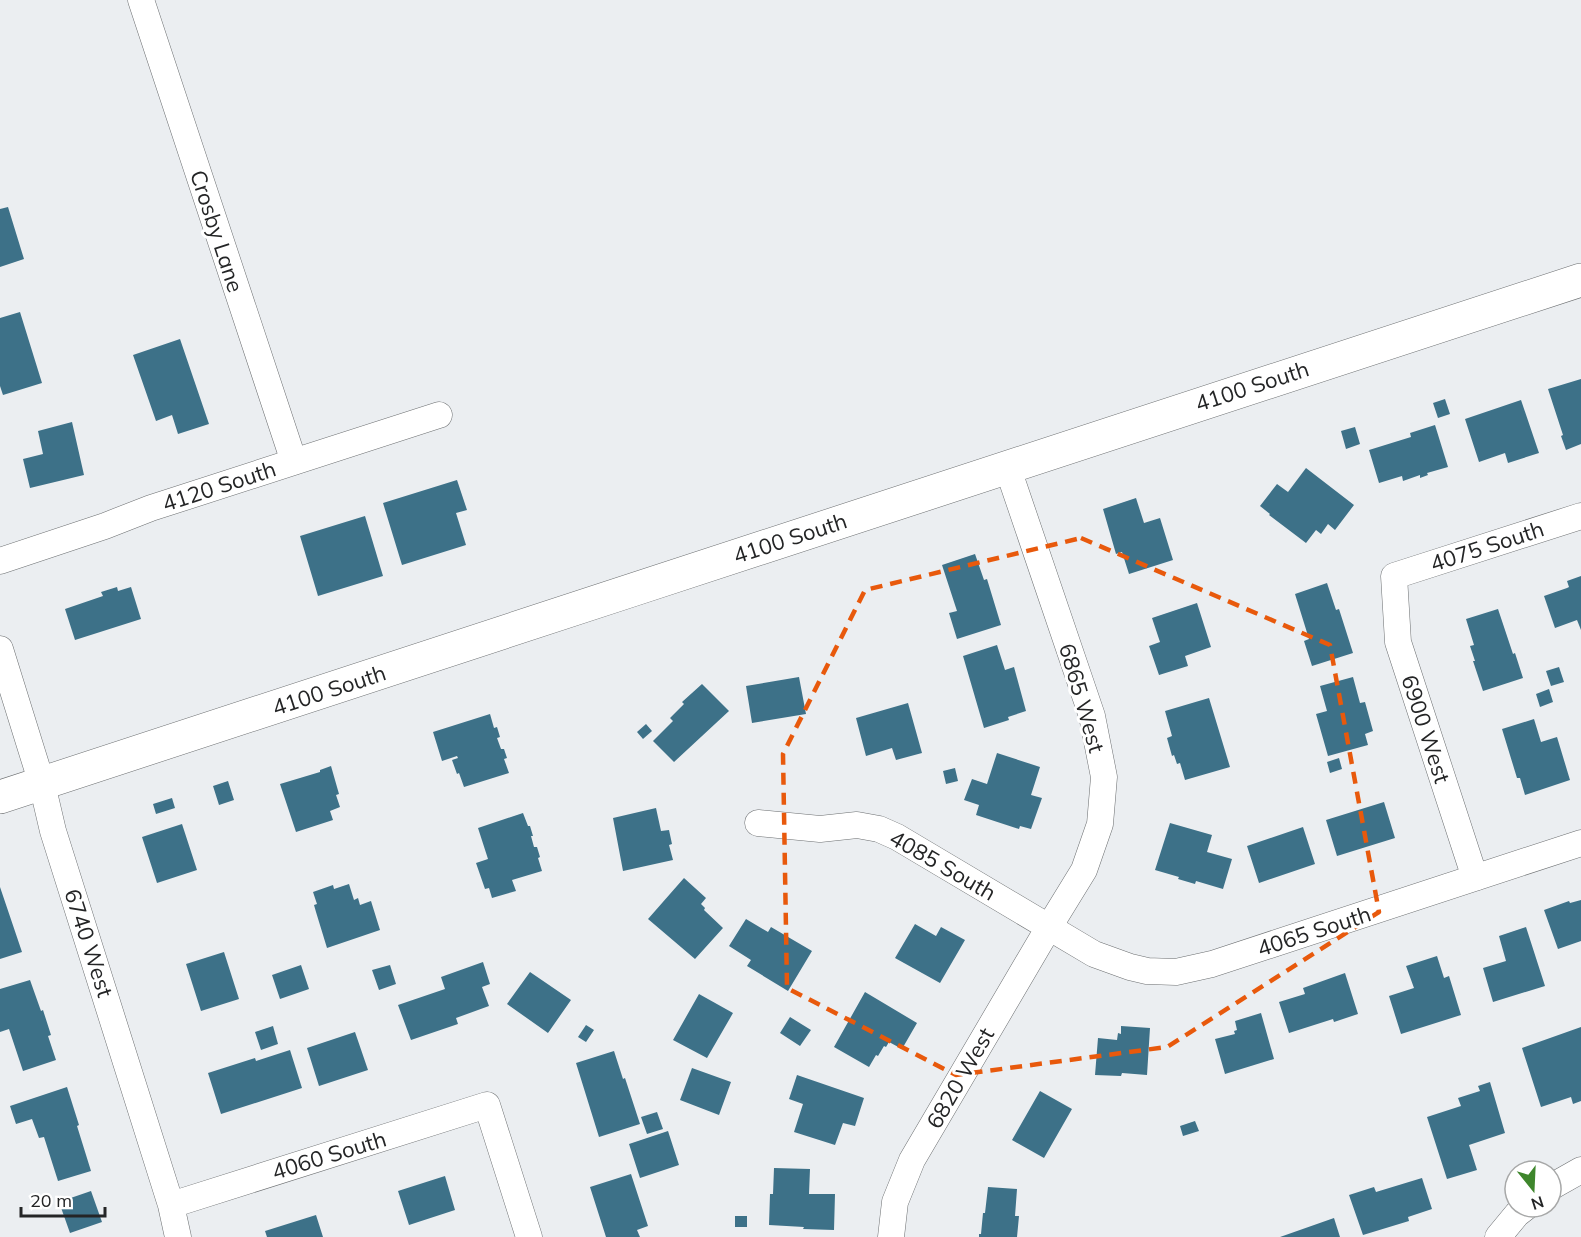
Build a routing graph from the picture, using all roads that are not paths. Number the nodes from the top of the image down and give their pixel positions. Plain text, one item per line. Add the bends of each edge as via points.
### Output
1 (141, 0) edge
2 (1581, 280) edge
3 (439, 415) dead end
4 (294, 462) junction
5 (1007, 466) junction
6 (1581, 516) edge
7 (0, 561) edge
8 (1394, 576) joint
9 (0, 649) edge
10 (42, 784) junction
11 (0, 798) edge
12 (758, 823) dead end
13 (1581, 843) edge
14 (1475, 878) junction
15 (1049, 927) junction
16 (1581, 1170) edge
17 (1563, 1180) edge
18 (171, 1205) junction
19 (1513, 1219) edge
20 (178, 1237) edge
21 (529, 1237) edge
22 (891, 1237) edge
23 (1498, 1237) edge

1 - 4 street, Crosby Lane
2 - 5 main road, 4100 South
3 - 4 street, 4120 South
4 - 7 street, 4120 South
5 - 10 main road, 4100 South
5 - 15 street, 6865 West via 1092,716 1104,777 1100,824 1084,870
6 - 8 street, 4075 South
8 - 14 street, 6900 West via 1398,642
9 - 10 street, 6740 West
10 - 11 main road, 4100 South
10 - 18 street, 6740 West via 53,831
12 - 15 street, 4085 South via 879,829
13 - 14 street, 4065 South
14 - 15 street, 4065 South via 1212,964 1176,972 1130,968 1094,954
15 - 22 street, 6820 West via 912,1160 895,1202
16 - 17 street
18 - 20 street, 6740 West
18 - 21 street, 4060 South via 487,1105
19 - 23 street

